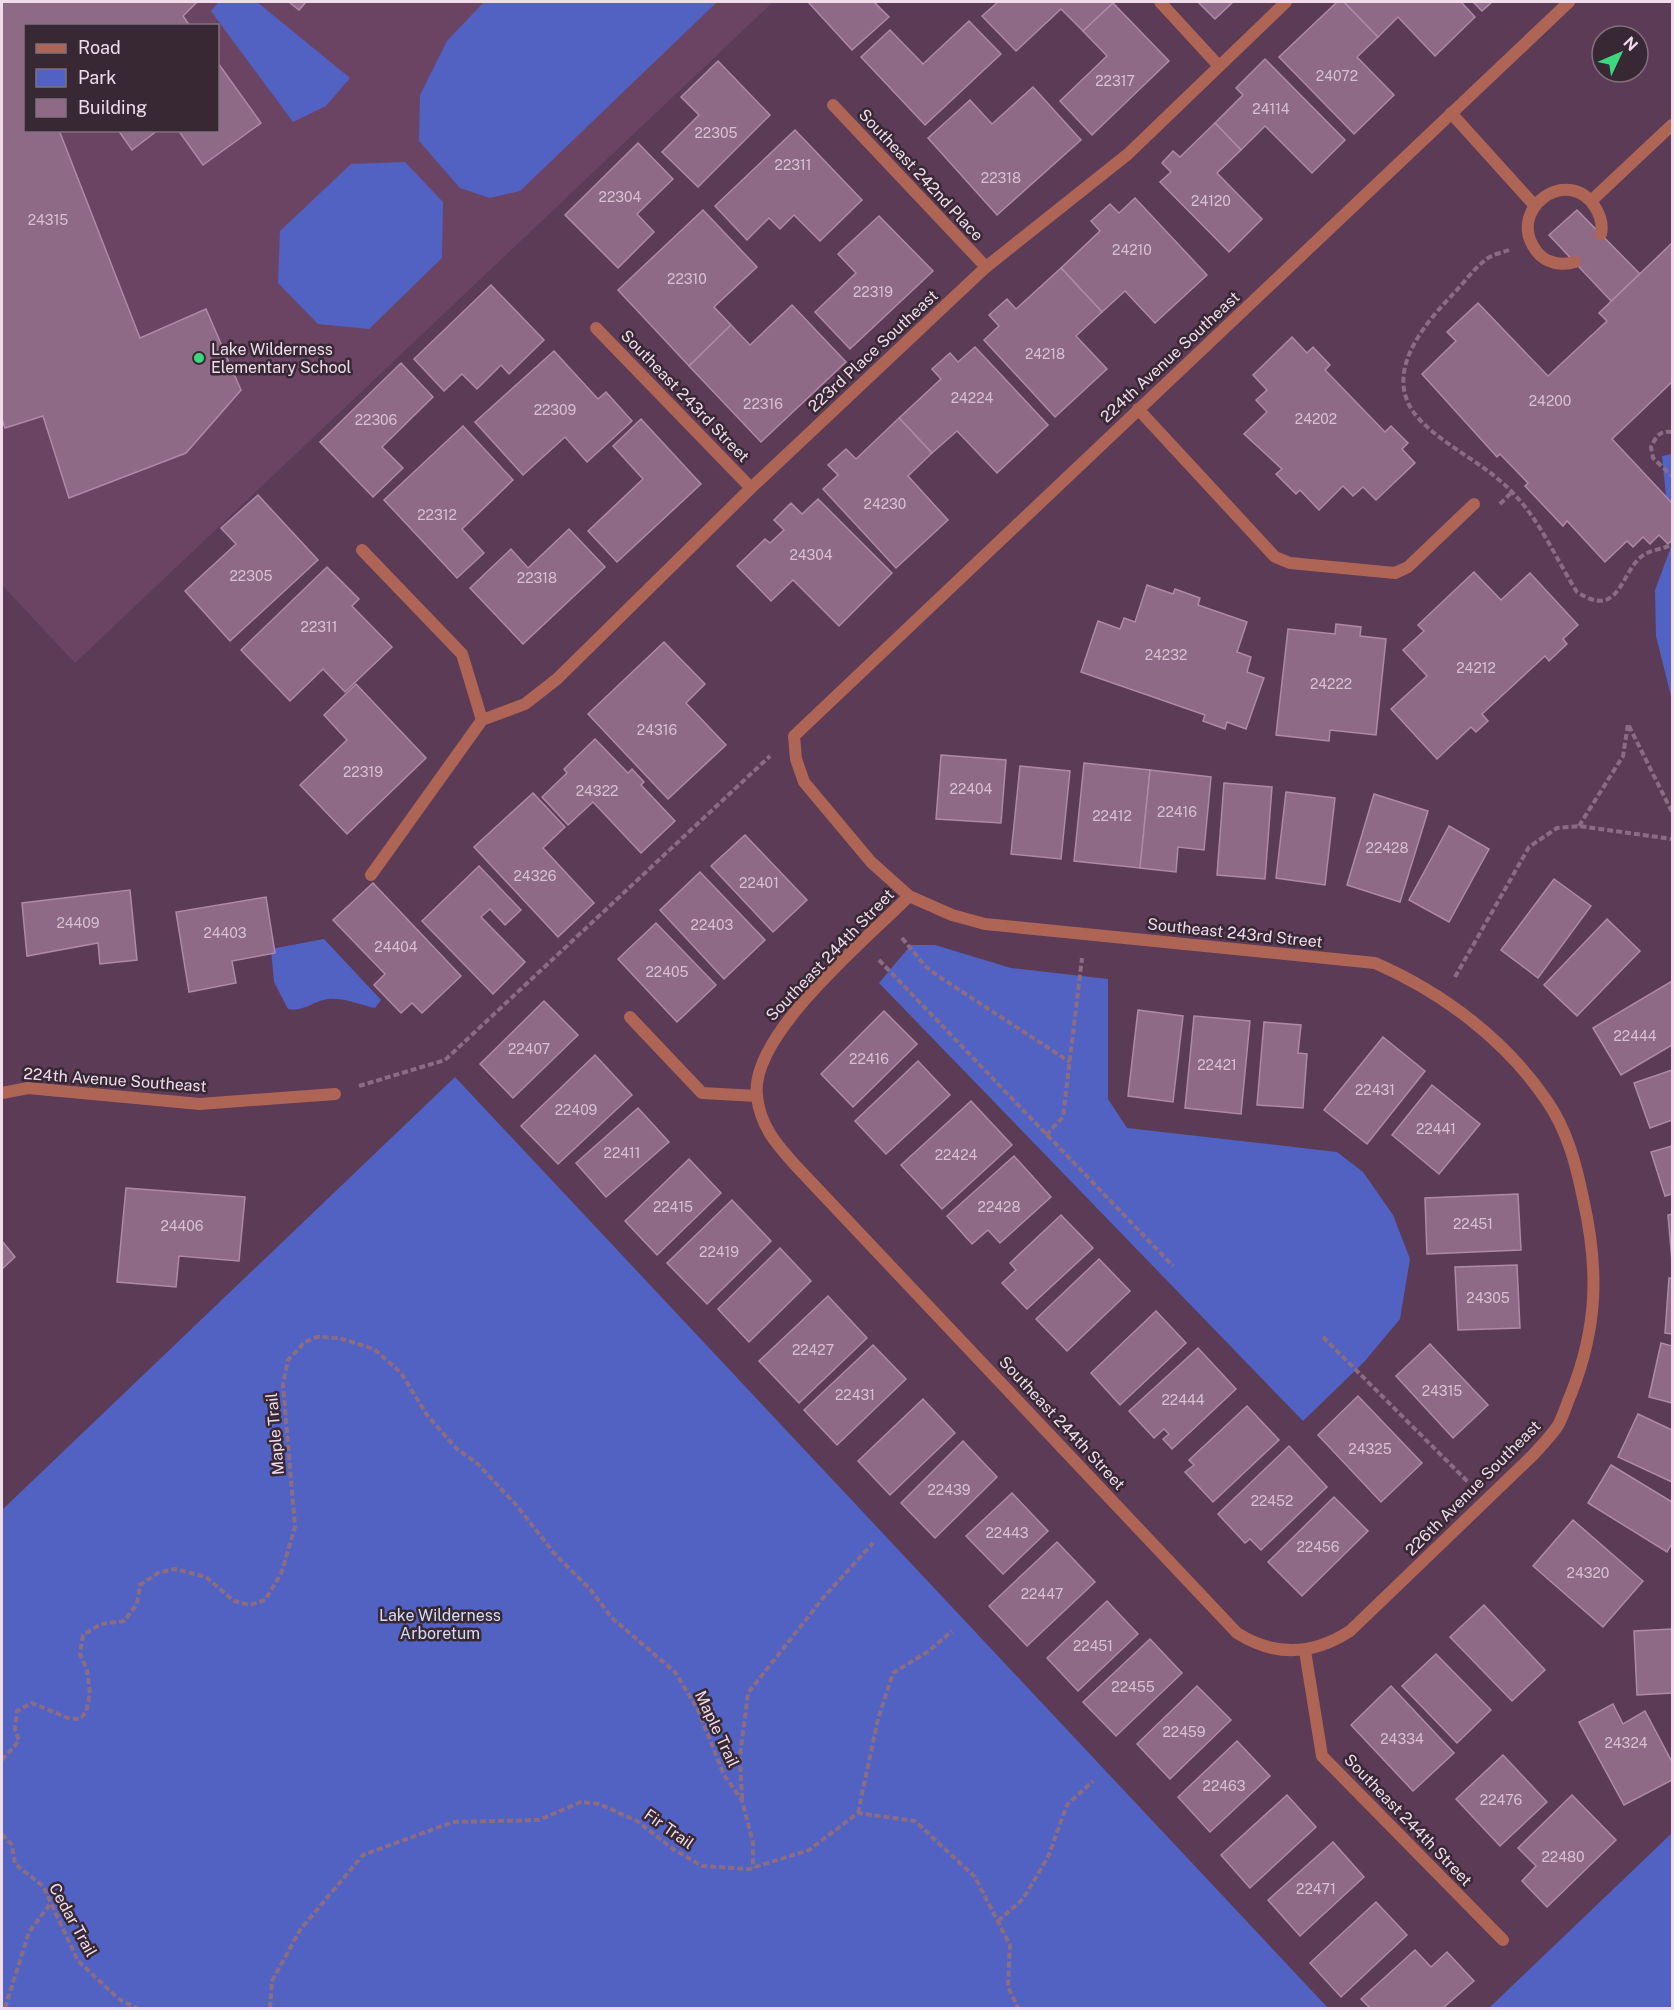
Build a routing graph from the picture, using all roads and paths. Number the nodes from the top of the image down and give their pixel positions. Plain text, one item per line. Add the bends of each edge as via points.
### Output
1 (1160, 2) edge
2 (1286, 2) edge
3 (1569, 2) edge
4 (1218, 65) junction
5 (833, 105) dead end
6 (1451, 113) junction
7 (1672, 125) edge
8 (1591, 201) junction
9 (1535, 206) junction
10 (1601, 234) dead end
11 (1530, 241) junction
12 (1575, 262) dead end
13 (986, 267) junction
14 (596, 328) dead end
15 (1138, 409) junction
16 (1672, 432) edge
17 (1672, 476) edge
18 (751, 488) junction
19 (1474, 504) dead end
20 (1672, 544) edge
21 (362, 550) dead end
22 (482, 720) junction
23 (794, 736) junction
24 (1672, 812) edge
25 (1579, 826) junction
26 (1672, 839) edge
27 (371, 875) dead end
28 (909, 896) junction
29 (886, 920) junction
30 (1084, 934) junction
31 (861, 942) junction
32 (1442, 999) junction
33 (630, 1017) dead end
34 (1070, 1062) junction
35 (2, 1093) edge
36 (335, 1094) joint
37 (756, 1096) junction
38 (1046, 1135) junction
39 (1594, 1261) joint
40 (1173, 1266) dead end
41 (1323, 1337) dead end
42 (1486, 1500) junction
43 (873, 1543) dead end
44 (952, 1630) dead end
45 (1305, 1651) junction
46 (2, 1760) edge
47 (1093, 1781) dead end
48 (742, 1800) junction
49 (858, 1812) junction
50 (2, 1834) edge
51 (753, 1868) junction
52 (51, 1903) junction
53 (998, 1921) junction
54 (1503, 1940) dead end
55 (5, 2008) edge
56 (137, 2008) edge
57 (270, 2008) edge
58 (1018, 2008) edge

1 - 4 street
2 - 4 street, 223rd Place Southeast
3 - 6 street, 224th Avenue Southeast
4 - 13 street, 223rd Place Southeast via 1128,154
5 - 13 street, Southeast 242nd Place
6 - 9 street
6 - 15 street, 224th Avenue Southeast
7 - 8 street
8 - 9 street via 1565,190 1551,192
8 - 10 street via 1599,213
9 - 11 street via 1527,227
11 - 12 street via 1538,254 1550,262
11 - 20 path via 1485,259 1424,325 1403,372 1409,404 1419,419 1512,492 1530,513 1577,592 1587,598 1612,597 1621,590 1641,556
13 - 18 street, 223rd Place Southeast
14 - 18 street, Southeast 243rd Street
15 - 19 street via 1275,557 1290,563 1395,573 1408,567
15 - 23 street, 224th Avenue Southeast
16 - 17 path via 1657,435 1651,447 1653,458
18 - 22 street, 223rd Place Southeast via 557,680 525,704
21 - 22 street via 462,654
22 - 27 street
23 - 28 street, Southeast 243rd Street via 804,782 871,862
23 - 36 path via 445,1060
24 - 25 path via 1628,724 1623,756
25 - 26 path
25 - 32 path via 1557,828 1529,847
28 - 29 street, Southeast 244th Street
28 - 30 street, Southeast 243rd Street via 985,924
29 - 31 street, Southeast 244th Street
29 - 34 path via 926,967
30 - 32 street, Southeast 243rd Street via 1376,963
30 - 34 path
31 - 37 street, Southeast 244th Street via 776,1036 760,1068
31 - 38 path
32 - 39 street, Southeast 243rd Street via 1488,1034 1524,1070 1548,1102 1569,1143 1578,1172
33 - 37 street via 702,1093
34 - 38 path via 1063,1117
35 - 36 street, 224th Avenue Southeast via 28,1088 200,1104
37 - 45 street, Southeast 244th Street via 766,1130 779,1147 1236,1633 1270,1648
38 - 40 path
39 - 42 street, 226th Avenue Southeast via 1594,1307 1587,1346 1557,1427
41 - 42 path
42 - 45 street, 226th Avenue Southeast via 1350,1631 1333,1642
43 - 48 path via 823,1598 748,1693 740,1756
44 - 49 path via 929,1651 893,1673 878,1719
45 - 54 street, Southeast 244th Street via 1322,1756
46 - 48 path, Maple Trail via 19,1741 16,1711 21,1706 32,1703 68,1718 80,1719 86,1712 90,1693 80,1654 83,1635 101,1624 124,1621 137,1604 140,1585 158,1574 176,1569 206,1577 234,1601 250,1605 265,1600 281,1574 295,1527 283,1384 288,1360 305,1342 317,1337 339,1338 374,1349 401,1373 427,1415 456,1448 478,1464 517,1506 612,1618 675,1672 698,1710 724,1775
47 - 53 path via 1067,1805 1048,1857 1023,1899
48 - 51 path, Maple Trail via 753,1843
49 - 51 path, Fir Trail via 809,1850
49 - 53 path via 915,1821 975,1877
50 - 52 path, Cedar Trail via 12,1845 15,1864 43,1886
51 - 57 path, Fir Trail via 702,1866 637,1821 598,1804 581,1802 538,1820 453,1822 363,1855 300,1930 272,1981
52 - 55 path via 29,1932
52 - 56 path, Cedar Trail via 78,1961 120,2001
53 - 58 path via 1010,1946 1008,1987

